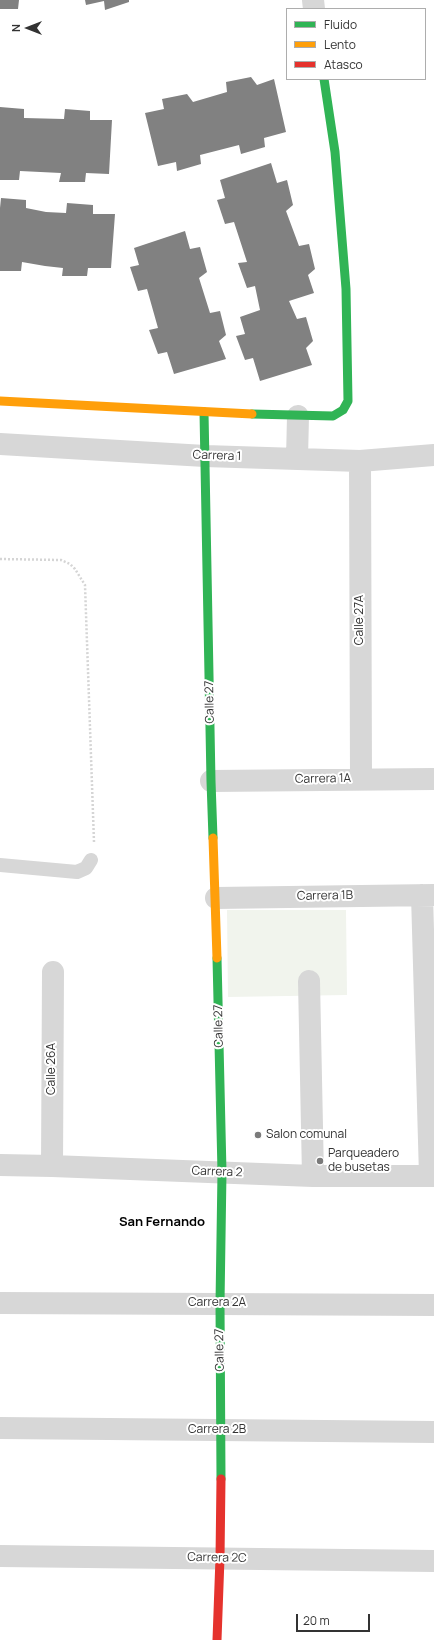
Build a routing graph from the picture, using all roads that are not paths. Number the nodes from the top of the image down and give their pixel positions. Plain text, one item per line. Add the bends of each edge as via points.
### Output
1 (324, 80) edge
2 (0, 401) edge
3 (204, 412) junction
4 (298, 416) junction
5 (0, 444) edge
6 (434, 455) edge
7 (205, 456) junction
8 (297, 459) junction
9 (360, 461) junction
10 (434, 778) edge
11 (361, 779) junction
12 (211, 781) junction
13 (91, 860) road end
14 (0, 865) edge
15 (428, 895) edge
16 (216, 898) junction
17 (52, 972) dead end
18 (309, 981) dead end
19 (0, 1165) edge
20 (52, 1166) junction
21 (222, 1172) junction
22 (313, 1176) junction
23 (432, 1176) edge
24 (0, 1303) edge
25 (220, 1303) junction
26 (434, 1305) edge
27 (0, 1428) edge
28 (221, 1430) junction
29 (434, 1432) edge
30 (0, 1556) edge
31 (220, 1558) junction
32 (434, 1561) edge
33 (217, 1640) edge

1 - 4 street via 341,208 346,289 348,401 343,410 333,416
2 - 3 street
3 - 4 street
3 - 7 street, Calle 27
4 - 8 street
5 - 7 street, Carrera 1
6 - 9 street, Carrera 1
7 - 8 street, Carrera 1
7 - 12 street, Calle 27
8 - 9 street, Carrera 1
9 - 11 street, Calle 27A
10 - 11 street, Carrera 1A
11 - 12 street, Carrera 1A
12 - 16 street, Calle 27
13 - 14 lane via 86,868 77,872
15 - 16 street, Carrera 1B
15 - 23 street
16 - 21 street, Calle 27
17 - 20 street, Calle 26A
18 - 22 street
19 - 20 street, Carrera 2
20 - 21 street, Carrera 2
21 - 22 street, Carrera 2
21 - 25 street, Calle 27
22 - 23 street, Carrera 2
24 - 25 street, Carrera 2A
25 - 26 street, Carrera 2A
25 - 28 street, Calle 27
27 - 28 street, Carrera 2B
28 - 29 street, Carrera 2B
28 - 31 street, Calle 27
30 - 31 street, Carrera 2C
31 - 32 street, Carrera 2C
31 - 33 street, Calle 27

